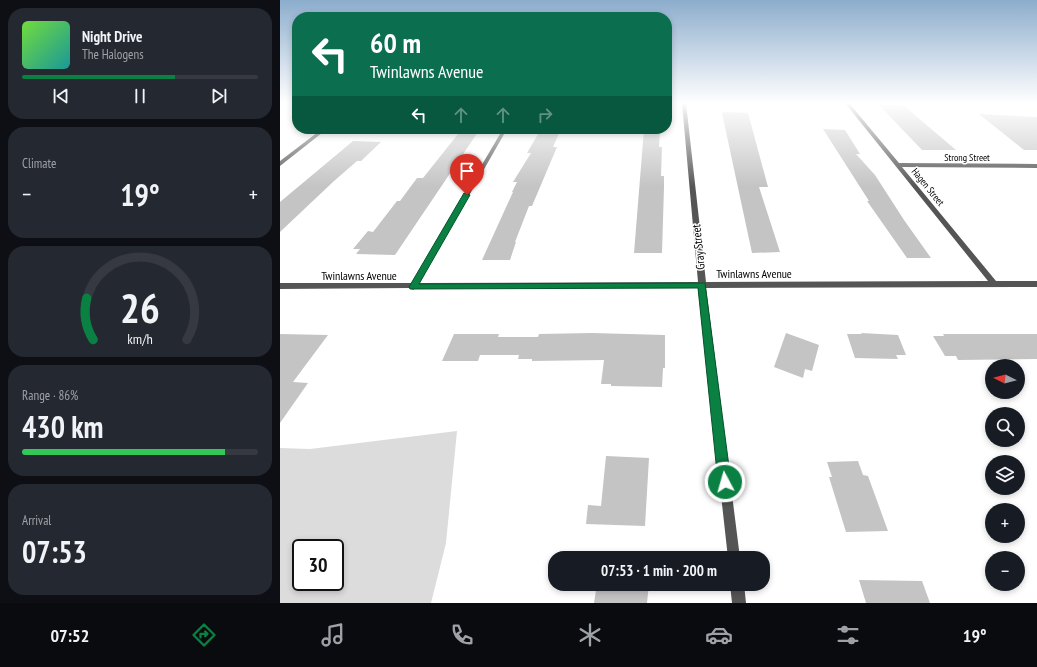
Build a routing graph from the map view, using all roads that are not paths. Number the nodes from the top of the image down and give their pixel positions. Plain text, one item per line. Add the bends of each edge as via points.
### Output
1 (687, 131) edge
2 (871, 131) edge
3 (319, 134) edge
4 (502, 134) edge
5 (280, 164) edge
6 (898, 165) junction
7 (1037, 166) edge
8 (994, 284) junction
9 (1037, 284) edge
10 (702, 285) junction
11 (280, 286) edge
12 (413, 287) junction
13 (733, 551) edge
14 (738, 591) edge
15 (739, 603) edge

1 - 10 street, Gray Street
2 - 6 street, Hagen Street
3 - 5 street
4 - 12 street
6 - 7 street, Strong Street
6 - 8 street, Hagen Street
8 - 9 street, Twinlawns Avenue
8 - 10 street, Twinlawns Avenue
10 - 12 street, Twinlawns Avenue
10 - 13 street, Gray Street
11 - 12 street, Twinlawns Avenue
14 - 15 street

